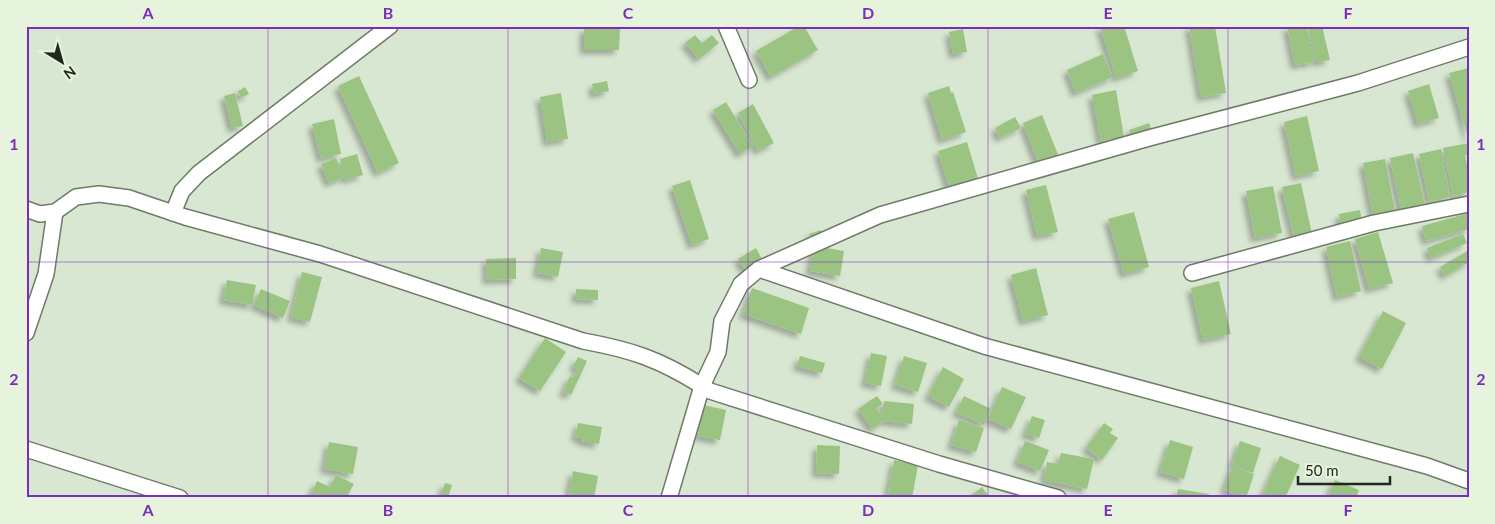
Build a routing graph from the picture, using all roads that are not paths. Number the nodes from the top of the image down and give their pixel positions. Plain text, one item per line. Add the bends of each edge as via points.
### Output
1 (390, 26) edge
2 (726, 26) edge
3 (1469, 47) edge
4 (749, 80) dead end
5 (1469, 204) edge
6 (26, 209) edge
7 (56, 212) junction
8 (173, 213) junction
9 (759, 268) junction
10 (1192, 273) dead end
11 (26, 332) edge
12 (702, 386) junction
13 (26, 449) edge
14 (1469, 480) edge
15 (180, 498) edge
16 (669, 498) edge
17 (1058, 498) edge

1 - 8 street via 199,173 182,191
2 - 4 street
3 - 9 street via 1358,83 1149,138 880,216
5 - 10 street via 1374,223
6 - 7 street via 40,214
7 - 8 street via 76,197 100,194 129,198
7 - 11 street via 46,274
8 - 12 street via 320,254 583,341 623,348 668,365
9 - 12 street via 741,284 722,321 718,352
9 - 14 street via 984,346
12 - 16 street
12 - 17 street via 938,464
13 - 15 street

